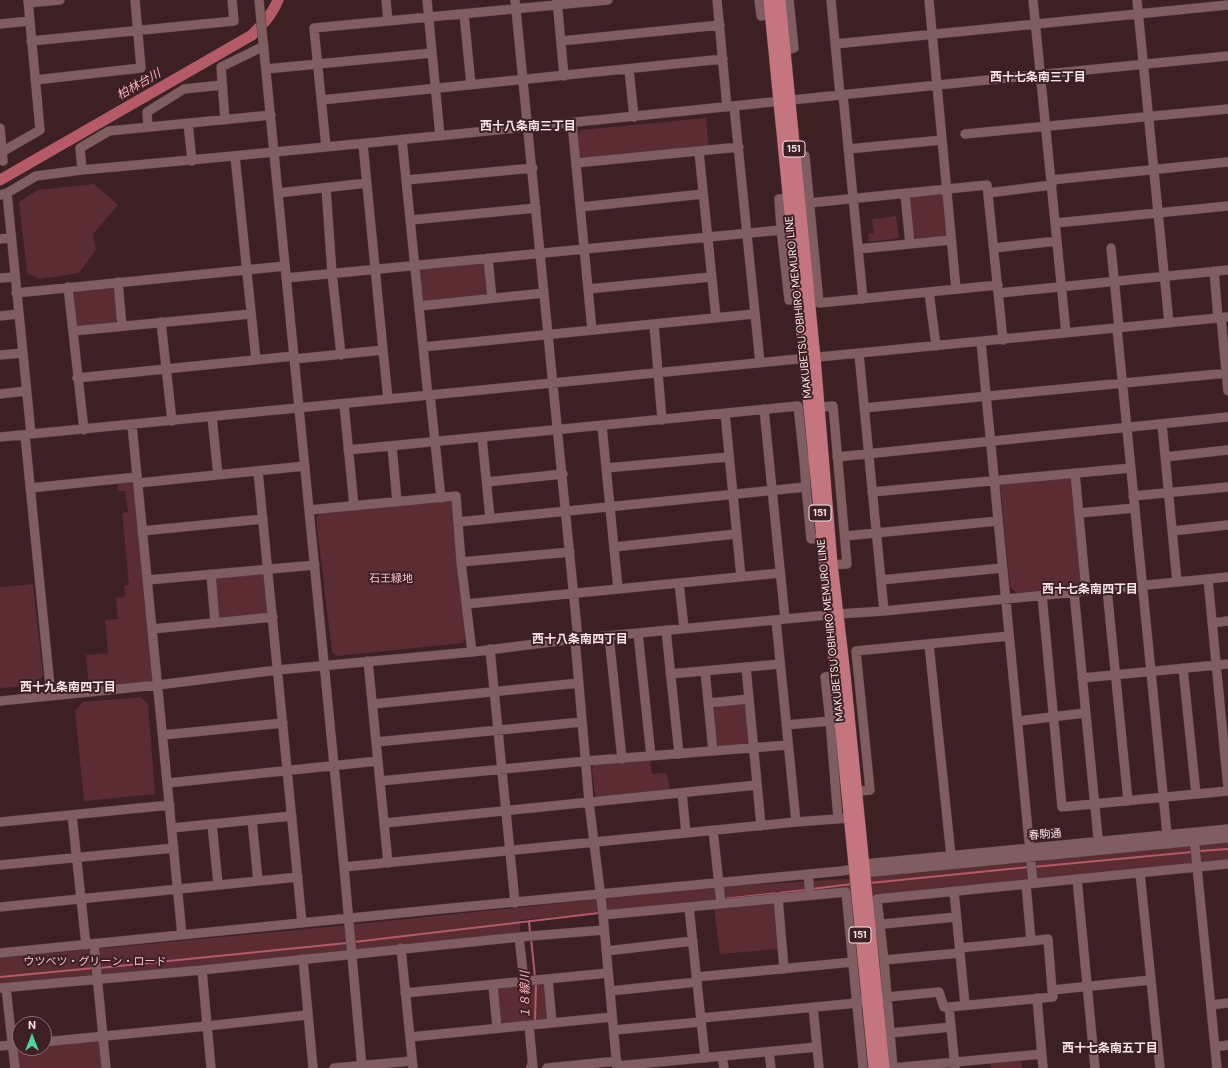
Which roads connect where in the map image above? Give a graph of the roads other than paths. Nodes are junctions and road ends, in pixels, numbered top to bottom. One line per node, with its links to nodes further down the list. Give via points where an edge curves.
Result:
1 (60, 0): 17 (street)
2 (135, 0): 30 (street)
3 (232, 0): 30 (street, via 234,21)
4 (386, 0): 26 (street)
5 (427, 0): 24 (street)
6 (608, 0): 18 (street)
7 (717, 0): 29 (street)
8 (759, 0): 23 (street, via 761,16)
9 (769, 0): 23 (main road, MAKUBETSU OBIHIRO MEMURO LINE / 151)
10 (780, 0): 23 (main road, MAKUBETSU OBIHIRO MEMURO LINE / 151)
11 (789, 0): 36 (street, via 794,48)
12 (831, 0): 35 (street)
13 (929, 0): 31 (street)
14 (1033, 0): 28 (street)
15 (1137, 0): 22 (street)
16 (259, 1): 34 (street)
17 (28, 2): 25 (street)
18 (557, 3): 19 (street); 33 (street)
19 (516, 4): 21 (street); 47 (street)
20 (1228, 6): 22 (street)
21 (464, 14): 24 (street); 49 (street)
22 (1138, 14): 28 (street); 41 (street)
23 (776, 15): 36 (main road, MAKUBETSU OBIHIRO MEMURO LINE / 151); 54 (main road, MAKUBETSU OBIHIRO MEMURO LINE / 151)
24 (428, 17): 26 (street); 37 (street)
25 (30, 21): 27 (street); 32 (street)
26 (388, 21): 40 (street, via 314,28)
27 (0, 24)
28 (1036, 24): 31 (street); 44 (street)
29 (720, 25): 33 (street); 39 (street)
30 (138, 30): 32 (street); 46 (street, via 141,68)
31 (932, 34): 35 (street); 50 (street)
32 (32, 41): 46 (street)
33 (561, 41): 45 (street)
34 (263, 42): 42 (street); 48 (street, via 221,67)
35 (835, 44): 52 (street)
36 (785, 50): 54 (main road, MAKUBETSU OBIHIRO MEMURO LINE / 151)
37 (432, 53): 40 (street); 51 (street)
38 (1228, 56): 41 (street)
39 (723, 59): 43 (street); 55 (street)
40 (317, 64): 42 (street); 53 (street)
41 (1143, 65): 44 (street); 59 (street)
42 (266, 69): 57 (street)
43 (629, 70): 45 (street); 58 (street)
44 (1041, 74): 50 (street); 65 (street)
45 (564, 76): 47 (street)
46 (35, 80): 77 (street, via 40,130)
47 (523, 80): 49 (street); 64 (street)
48 (222, 85): 60 (street); 63 (street, via 184,89 147,112)
49 (471, 85): 51 (street)
50 (937, 85): 52 (street); 70 (street)
51 (434, 89): 53 (street); 68 (street)
52 (841, 95): 54 (street); 74 (street)
53 (321, 100): 72 (street)
54 (785, 102): 55 (street); 79 (main road, MAKUBETSU OBIHIRO MEMURO LINE / 151); 96 (main road, MAKUBETSU OBIHIRO MEMURO LINE / 151)
55 (731, 107): 58 (street); 73 (street)
56 (1228, 109): 59 (street)
57 (271, 114): 60 (street); 75 (street)
58 (634, 117): 62 (street)
59 (1148, 117): 65 (street); 85 (street)
60 (226, 120): 61 (street)
61 (188, 123): 63 (street); 80 (street)
62 (572, 123): 64 (street); 82 (street)
63 (148, 127): 84 (street, via 109,131 80,148)
64 (528, 127): 68 (street); 83 (street)
65 (1046, 127): 67 (street); 87 (street)
66 (0, 128): 77 (street)
67 (965, 134)
68 (440, 136): 69 (street)
69 (402, 140): 71 (street); 86 (street)
70 (942, 140): 74 (street); 90 (street)
71 (363, 144): 72 (street); 88 (street)
72 (326, 147): 75 (street)
73 (739, 147): 76 (street); 106 (street)
74 (848, 149): 97 (street)
75 (275, 152): 78 (street); 91 (street)
76 (699, 152): 82 (street); 94 (street)
77 (2, 156)
78 (235, 156): 80 (street); 122 (street)
79 (795, 156): 96 (main road, MAKUBETSU OBIHIRO MEMURO LINE / 151); 98 (street, via 804,156)
80 (192, 161): 84 (street)
81 (1228, 162): 85 (street)
82 (576, 163): 100 (street)
83 (533, 168): 86 (street); 101 (street)
84 (82, 170): 93 (street, via 36,176)
85 (1154, 170): 87 (street); 102 (street)
86 (407, 180): 103 (street)
87 (1052, 182): 92 (street); 104 (street)
88 (367, 183): 89 (street); 121 (street)
89 (326, 188): 91 (street); 125 (street)
90 (947, 189): 92 (street, via 987,185); 95 (street); 110 (street)
91 (278, 193): 120 (street)
92 (988, 193): 113 (street)
93 (3, 194): 109 (street)
94 (703, 194): 100 (street); 107 (street)
95 (905, 194): 97 (street); 112 (street)
96 (793, 198): 105 (street, via 779,199); 126 (main road, MAKUBETSU OBIHIRO MEMURO LINE / 151)
97 (853, 199): 98 (street); 116 (street)
98 (809, 203): 126 (street)
99 (1228, 206): 102 (street)
100 (581, 207): 115 (street)
101 (536, 208): 103 (street); 117 (street)
102 (1158, 213): 104 (street); 128 (street)
103 (411, 220): 119 (street)
104 (1056, 223): 111 (street)
105 (781, 230): 106 (street); 144 (street, via 789,300)
106 (747, 234): 107 (street); 148 (street)
107 (707, 237): 115 (street); 129 (street)
108 (0, 238): 109 (street)
109 (10, 238): 127 (street)
110 (951, 240): 112 (street); 137 (street)
111 (1057, 241): 113 (street); 135 (street)
112 (910, 244): 116 (street)
113 (994, 248): 138 (street)
114 (1111, 248): 132 (street)
115 (584, 249): 117 (street); 136 (street)
116 (858, 249): 143 (street)
117 (541, 254): 118 (street); 141 (street)
118 (488, 258): 119 (street); 142 (street)
119 (415, 265): 121 (street); 145 (street)
120 (285, 266): 122 (street); 131 (street)
121 (375, 269): 125 (street); 165 (street)
122 (246, 270): 133 (street); 147 (street)
123 (1228, 270): 124 (street)
124 (1214, 271): 128 (street); 151 (street)
125 (332, 273): 131 (street); 169 (street)
126 (806, 273): 143 (street, via 819,303); 144 (main road, MAKUBETSU OBIHIRO MEMURO LINE / 151); 171 (main road, MAKUBETSU OBIHIRO MEMURO LINE / 151)
127 (14, 276): 130 (street); 140 (street)
128 (1164, 276): 132 (street); 153 (street)
129 (711, 277): 136 (street); 150 (street)
130 (0, 278)
131 (286, 278): 170 (street)
132 (1115, 281): 135 (street); 156 (street)
133 (118, 282): 134 (street); 155 (street)
134 (68, 287): 140 (street); 158 (street)
135 (1062, 287): 138 (street); 159 (street)
136 (588, 289): 157 (street)
137 (956, 289): 138 (street); 139 (street)
138 (998, 289): 161 (street)
139 (930, 292): 143 (street); 163 (street)
140 (16, 293): 146 (street)
141 (544, 293): 142 (street); 160 (street)
142 (492, 298): 145 (street)
143 (863, 299)
144 (798, 300): 172 (main road, MAKUBETSU OBIHIRO MEMURO LINE / 151)
145 (419, 306): 164 (street)
146 (18, 314): 149 (street); 166 (street)
147 (251, 314): 152 (street); 173 (street)
148 (754, 314): 150 (street); 174 (street)
149 (0, 316)
150 (716, 318): 154 (street)
151 (1223, 318): 153 (street); 177 (street)
152 (161, 322): 155 (street); 175 (street)
153 (1169, 323): 156 (street)
154 (654, 324): 157 (street); 176 (street)
155 (122, 326): 158 (street)
156 (1118, 328): 159 (street); 180 (street)
157 (592, 330): 160 (street)
158 (73, 331): 178 (street)
159 (1066, 333): 161 (street)
160 (548, 335): 164 (street); 179 (street)
161 (1003, 340): 162 (street)
162 (981, 342): 163 (street); 185 (street)
163 (936, 346): 167 (street)
164 (423, 347): 184 (street)
165 (382, 350): 169 (street); 186 (street)
166 (22, 353): 168 (street); 181 (street)
167 (859, 354): 171 (street); 190 (street)
168 (0, 355)
169 (341, 355): 170 (street)
170 (294, 358): 173 (street); 189 (street)
171 (815, 358): 172 (street); 188 (main road, MAKUBETSU OBIHIRO MEMURO LINE / 151)
172 (803, 359): 174 (street); 215 (main road, MAKUBETSU OBIHIRO MEMURO LINE / 151)
173 (256, 360): 175 (street)
174 (760, 363): 176 (street)
175 (166, 369): 178 (street); 196 (street)
176 (658, 373): 179 (street); 195 (street)
177 (1227, 373): 180 (street); 182 (street)
178 (77, 378): 201 (street)
179 (553, 384): 184 (street); 202 (street)
180 (1123, 384): 185 (street); 200 (street)
181 (26, 391): 183 (street); 203 (street)
182 (1228, 391)
183 (0, 394)
184 (429, 395): 186 (street); 206 (street)
185 (986, 396): 190 (street); 207 (street)
186 (388, 399): 187 (street)
187 (344, 404): 189 (street); 209 (street)
188 (819, 407): 212 (street, via 832,406); 215 (main road, MAKUBETSU OBIHIRO MEMURO LINE / 151)
189 (299, 408): 193 (street); 216 (street)
190 (864, 408): 211 (street)
191 (764, 409): 192 (street); 215 (street, via 798,406); 229 (street)
192 (725, 413): 195 (street); 214 (street)
193 (212, 417): 196 (street); 222 (street)
194 (1228, 417): 197 (street)
195 (662, 420): 199 (street)
196 (172, 421): 198 (street)
197 (1162, 424): 200 (street); 213 (street)
198 (132, 425): 201 (street); 223 (street)
199 (602, 426): 202 (street); 217 (street)
200 (1127, 427): 207 (street); 218 (street)
201 (84, 430): 203 (street)
202 (558, 430): 205 (street); 221 (street)
203 (28, 435): 204 (street); 228 (street)
204 (0, 437)
205 (482, 437): 206 (street); 225 (street)
206 (435, 442): 208 (street); 234 (street)
207 (990, 442): 211 (street); 224 (street)
208 (392, 446): 209 (street); 235 (street)
209 (348, 450): 236 (street)
210 (1228, 450): 213 (street)
211 (868, 454): 212 (street); 230 (street)
212 (837, 457): 251 (street)
213 (1165, 457): 231 (street)
214 (728, 458): 217 (street); 232 (street)
215 (814, 460): 226 (street); 252 (main road, MAKUBETSU OBIHIRO MEMURO LINE / 151); 257 (main road, MAKUBETSU OBIHIRO MEMURO LINE / 151)
216 (305, 466): 219 (street); 239 (street)
217 (606, 468): 237 (street)
218 (1131, 468): 220 (street); 233 (street)
219 (258, 471): 222 (street); 243 (street)
220 (1075, 473): 224 (street); 241 (street)
221 (563, 474): 225 (street); 240 (street)
222 (218, 475): 223 (street)
223 (138, 480): 228 (street); 247 (street)
224 (994, 481): 230 (street); 244 (street)
225 (487, 482): 242 (street)
226 (806, 487): 229 (street); 252 (street, via 811,539)
227 (1228, 487): 231 (street)
228 (30, 488): 312 (street)
229 (772, 490): 232 (street); 260 (street)
230 (872, 492): 249 (street)
231 (1168, 493): 233 (street); 248 (street)
232 (732, 495): 237 (street); 250 (street)
233 (1134, 496): 238 (street)
234 (441, 498): 235 (street); 245 (street, via 456,496)
235 (397, 502): 236 (street)
236 (354, 506): 239 (street)
237 (609, 507): 240 (street); 253 (street)
238 (1135, 508): 241 (street); 269 (street)
239 (309, 510): 256 (street)
240 (566, 512): 242 (street); 254 (street)
241 (1079, 513): 272 (street)
242 (490, 518): 245 (street)
243 (263, 519): 247 (street); 258 (street)
244 (998, 521): 249 (street); 259 (street)
245 (458, 522): 255 (street)
246 (1228, 525): 248 (street)
247 (142, 531): 265 (street)
248 (1172, 531): 267 (street)
249 (876, 533): 251 (street); 266 (street)
250 (736, 534): 253 (street); 262 (street)
251 (845, 536): 257 (street, via 847,564)
252 (822, 537): 257 (main road, MAKUBETSU OBIHIRO MEMURO LINE / 151)
253 (614, 547): 270 (street)
254 (570, 552): 255 (street); 274 (street)
255 (461, 562): 277 (street)
256 (315, 565): 258 (street); 298 (street)
257 (828, 565): 279 (main road, MAKUBETSU OBIHIRO MEMURO LINE / 151)
258 (268, 568): 261 (street); 280 (street)
259 (1002, 568): 266 (street); 276 (street)
260 (780, 573): 262 (street); 281 (street)
261 (211, 574): 265 (street); 283 (street)
262 (741, 577): 268 (street)
263 (1228, 577): 264 (street)
264 (1208, 579): 267 (street); 284 (street)
265 (148, 580): 286 (street)
266 (881, 580): 278 (street)
267 (1177, 582): 269 (street)
268 (679, 583): 270 (street); 285 (street)
269 (1142, 586): 271 (street); 304 (street)
270 (618, 589): 274 (street)
271 (1107, 589): 272 (street); 307 (street)
272 (1086, 591): 273 (street)
273 (1074, 592): 275 (street); 308 (street)
274 (574, 594): 277 (street); 291 (street)
275 (1042, 595): 276 (street); 320 (street)
276 (1006, 599): 278 (street); 290 (street)
277 (466, 604): 294 (street)
278 (884, 611): 279 (street)
279 (834, 614): 281 (street); 306 (main road, MAKUBETSU OBIHIRO MEMURO LINE / 151)
280 (272, 617): 283 (street); 302 (street)
281 (780, 619): 285 (street); 296 (street)
282 (1228, 621): 284 (street)
283 (215, 623): 286 (street)
284 (1212, 623): 299 (street)
285 (684, 628): 287 (street)
286 (152, 629): 310 (street)
287 (666, 630): 288 (street); 305 (street)
288 (638, 633): 289 (street); 333 (street)
289 (609, 636): 291 (street); 334 (street)
290 (1009, 636): 292 (street); 322 (street)
291 (577, 639): 293 (street); 309 (street)
292 (929, 644): 315 (street, via 856,651); 374 (street)
293 (490, 649): 294 (street); 311 (street)
294 (472, 652): 295 (street)
295 (368, 662): 298 (street); 318 (street)
296 (780, 664): 300 (street); 325 (street)
297 (1228, 664): 299 (street)
298 (324, 666): 302 (street); 337 (street)
299 (1216, 666): 301 (street); 343 (street)
300 (746, 667): 303 (street); 313 (street)
301 (1183, 668): 304 (street); 346 (street)
302 (277, 670): 310 (street); 324 (street)
303 (705, 671): 305 (street); 317 (street)
304 (1151, 671): 307 (street); 347 (street)
305 (670, 674): 332 (street)
306 (840, 675): 316 (main road, MAKUBETSU OBIHIRO MEMURO LINE / 151); 321 (street, via 825,677); 344 (main road, MAKUBETSU OBIHIRO MEMURO LINE / 151)
307 (1115, 675): 308 (street); 348 (street)
308 (1082, 678): 319 (street)
309 (579, 683): 311 (street); 323 (street)
310 (158, 685): 312 (street); 327 (street)
311 (494, 692): 318 (street); 326 (street)
312 (51, 696): 314 (street)
313 (749, 699): 317 (street); 330 (street)
314 (0, 701)
315 (861, 701): 316 (street); 344 (street, via 870,790)
316 (848, 702): 344 (main road, MAKUBETSU OBIHIRO MEMURO LINE / 151)
317 (709, 703): 331 (street)
318 (373, 704): 328 (street)
319 (1085, 713): 320 (street); 350 (street)
320 (1054, 717): 322 (street); 350 (street, via 1062,808)
321 (830, 721): 325 (street); 355 (street)
322 (1018, 721): 373 (street)
323 (582, 722): 326 (street); 336 (street)
324 (283, 723): 327 (street); 339 (street)
325 (786, 725): 329 (street)
326 (498, 730): 328 (street); 338 (street)
327 (163, 735): 341 (street)
328 (376, 742): 335 (street)
329 (788, 745): 330 (street); 358 (street)
330 (754, 748): 331 (street); 342 (street)
331 (713, 751): 332 (street)
332 (679, 754): 333 (street)
333 (651, 756): 334 (street)
334 (622, 759): 336 (street)
335 (378, 761): 337 (street); 340 (street)
336 (586, 761): 338 (street); 349 (street)
337 (334, 766): 339 (street); 379 (street)
338 (502, 769): 340 (street); 352 (street)
339 (287, 771): 341 (street); 354 (street)
340 (380, 781): 359 (street)
341 (168, 783): 351 (street)
342 (757, 785): 345 (street); 361 (street)
343 (1228, 790): 346 (street)
344 (852, 792): 355 (main road, MAKUBETSU OBIHIRO MEMURO LINE / 151); 381 (main road, MAKUBETSU OBIHIRO MEMURO LINE / 151)
345 (682, 793): 349 (street); 365 (street)
346 (1196, 794): 347 (street)
347 (1164, 798): 348 (street); 368 (street)
348 (1128, 801): 350 (street)
349 (590, 802): 352 (street); 369 (street)
350 (1095, 804): 370 (street)
351 (170, 805): 353 (street); 362 (street)
352 (506, 811): 359 (street); 372 (street)
353 (72, 815): 357 (street); 375 (street)
354 (292, 816): 356 (street); 384 (street)
355 (844, 818): 358 (street); 381 (main road, MAKUBETSU OBIHIRO MEMURO LINE / 151)
356 (252, 820): 360 (street); 386 (street)
357 (0, 822)
358 (796, 822): 361 (street)
359 (384, 823): 376 (street)
360 (212, 824): 362 (street); 388 (street)
361 (761, 826): 364 (street)
362 (172, 828): 371 (street)
363 (1228, 829): 366 (street, 春駒通)
364 (712, 830): 365 (street); 387 (street)
365 (686, 833): 369 (street)
366 (1194, 837): 367 (street, 春駒通); 368 (street, 春駒通); 380 (street)
367 (1228, 838)
368 (1167, 839): 370 (street, 春駒通)
369 (594, 842): 372 (street); 392 (street)
370 (1099, 846): 373 (street, 春駒通)
371 (174, 848): 375 (street); 390 (street)
372 (510, 850): 376 (street); 396 (street)
373 (1031, 852): 374 (street, 春駒通); 381 (street, 春駒通); 389 (street)
374 (951, 856): 381 (street, 春駒通)
375 (77, 858): 378 (street); 395 (street)
376 (388, 862): 379 (street)
377 (1228, 864): 380 (street)
378 (0, 865)
379 (344, 867): 402 (street)
380 (1197, 867): 382 (street); 437 (street)
381 (861, 869): 383 (street); 404 (main road, MAKUBETSU OBIHIRO MEMURO LINE / 151)
382 (1140, 873): 385 (street); 425 (street)
383 (808, 874): 387 (street); 393 (street)
384 (298, 877): 386 (street); 403 (street)
385 (1077, 879): 389 (street); 428 (street)
386 (258, 881): 388 (street)
387 (719, 882): 392 (street); 397 (street)
388 (218, 884): 390 (street)
389 (1030, 884): 391 (street); 409 (street)
390 (178, 888): 395 (street); 406 (street)
391 (954, 892): 401 (street); 404 (street, via 877,899)
392 (600, 894): 396 (street); 400 (street)
393 (810, 895): 394 (street); 404 (street, via 846,892)
394 (778, 897): 397 (street); 419 (street)
395 (81, 899): 399 (street); 410 (street)
396 (516, 902): 402 (street)
397 (721, 903): 398 (street)
398 (689, 906): 400 (street); 408 (street)
399 (0, 907)
400 (603, 915): 405 (street)
401 (956, 917): 404 (street); 412 (street)
402 (349, 918): 403 (street); 415 (street)
403 (302, 923): 406 (street)
404 (865, 926): 417 (street); 418 (street); 434 (main road, MAKUBETSU OBIHIRO MEMURO LINE / 151)
405 (604, 930): 407 (street); 413 (street)
406 (182, 935): 410 (street)
407 (519, 937): 411 (street); 426 (street)
408 (693, 941): 413 (street); 424 (street)
409 (1031, 941): 412 (street); 430 (street, via 1048,939)
410 (90, 944): 414 (street); 422 (street)
411 (401, 948): 415 (street); 432 (street)
412 (960, 950): 417 (street); 436 (street)
413 (606, 951): 421 (street)
414 (0, 953)
415 (351, 953): 416 (street); 468 (street)
416 (303, 959): 420 (street); 440 (street)
417 (884, 960): 434 (street)
418 (853, 962): 419 (street); 434 (street)
419 (784, 969): 424 (street)
420 (202, 970): 422 (street); 445 (street)
421 (608, 974): 423 (street); 431 (street)
422 (98, 979): 429 (street); 451 (street)
423 (548, 979): 426 (street); 443 (street)
424 (697, 979): 431 (street); 442 (street)
425 (1152, 980): 428 (street); 486 (street)
426 (524, 981): 427 (street)
427 (493, 984): 432 (street); 448 (street)
428 (1088, 987): 430 (street); 485 (street)
429 (3, 988): 446 (street)
430 (1052, 990): 433 (street, via 1053,997)
431 (610, 991): 441 (street)
432 (405, 993): 452 (street)
433 (1037, 998): 436 (street); 460 (street)
434 (872, 1000): 438 (street); 439 (street, via 939,992 944,1007); 450 (street); 480 (street); 481 (main road, MAKUBETSU OBIHIRO MEMURO LINE / 151); 482 (main road, MAKUBETSU OBIHIRO MEMURO LINE / 151)
435 (1228, 1003): 437 (street)
436 (965, 1005): 439 (street)
437 (1211, 1005): 458 (street)
438 (813, 1007): 442 (street); 457 (street)
439 (949, 1007): 447 (street)
440 (307, 1015): 445 (street); 473 (street)
441 (612, 1017): 443 (street); 449 (street)
442 (701, 1020): 449 (street); 463 (street)
443 (552, 1023): 444 (street)
444 (529, 1025): 448 (street); 475 (street)
445 (207, 1026): 451 (street); 472 (street)
446 (12, 1027)
447 (951, 1027): 450 (street); 467 (street)
448 (497, 1028): 452 (street)
449 (614, 1030): 466 (street)
450 (890, 1033): 483 (street)
451 (103, 1036): 453 (street); 471 (street)
452 (410, 1037): 464 (street)
453 (52, 1041)
454 (12, 1044): 455 (street)
455 (0, 1046)
456 (1228, 1046): 458 (street)
457 (817, 1047): 459 (street); 479 (street)
458 (1216, 1047): 487 (street)
459 (769, 1052): 462 (street); 478 (street)
460 (1042, 1054): 467 (street); 484 (street)
461 (16, 1056): 470 (street)
462 (722, 1056): 463 (street); 477 (street)
463 (704, 1058): 465 (street)
464 (413, 1064): 468 (street)
465 (675, 1064): 466 (street)
466 (617, 1065): 469 (street)
467 (955, 1065): 483 (street)
468 (361, 1066): 474 (street)
469 (564, 1067): 476 (street)
470 (15, 1068)
471 (106, 1068)
472 (211, 1068)
473 (313, 1068)
474 (334, 1068)
475 (533, 1068)
476 (547, 1068)
477 (724, 1068)
478 (771, 1068)
479 (819, 1068)
480 (863, 1068)
481 (874, 1068)
482 (884, 1068)
483 (892, 1068)
484 (1043, 1068)
485 (1095, 1068)
486 (1160, 1068)
487 (1217, 1068)

